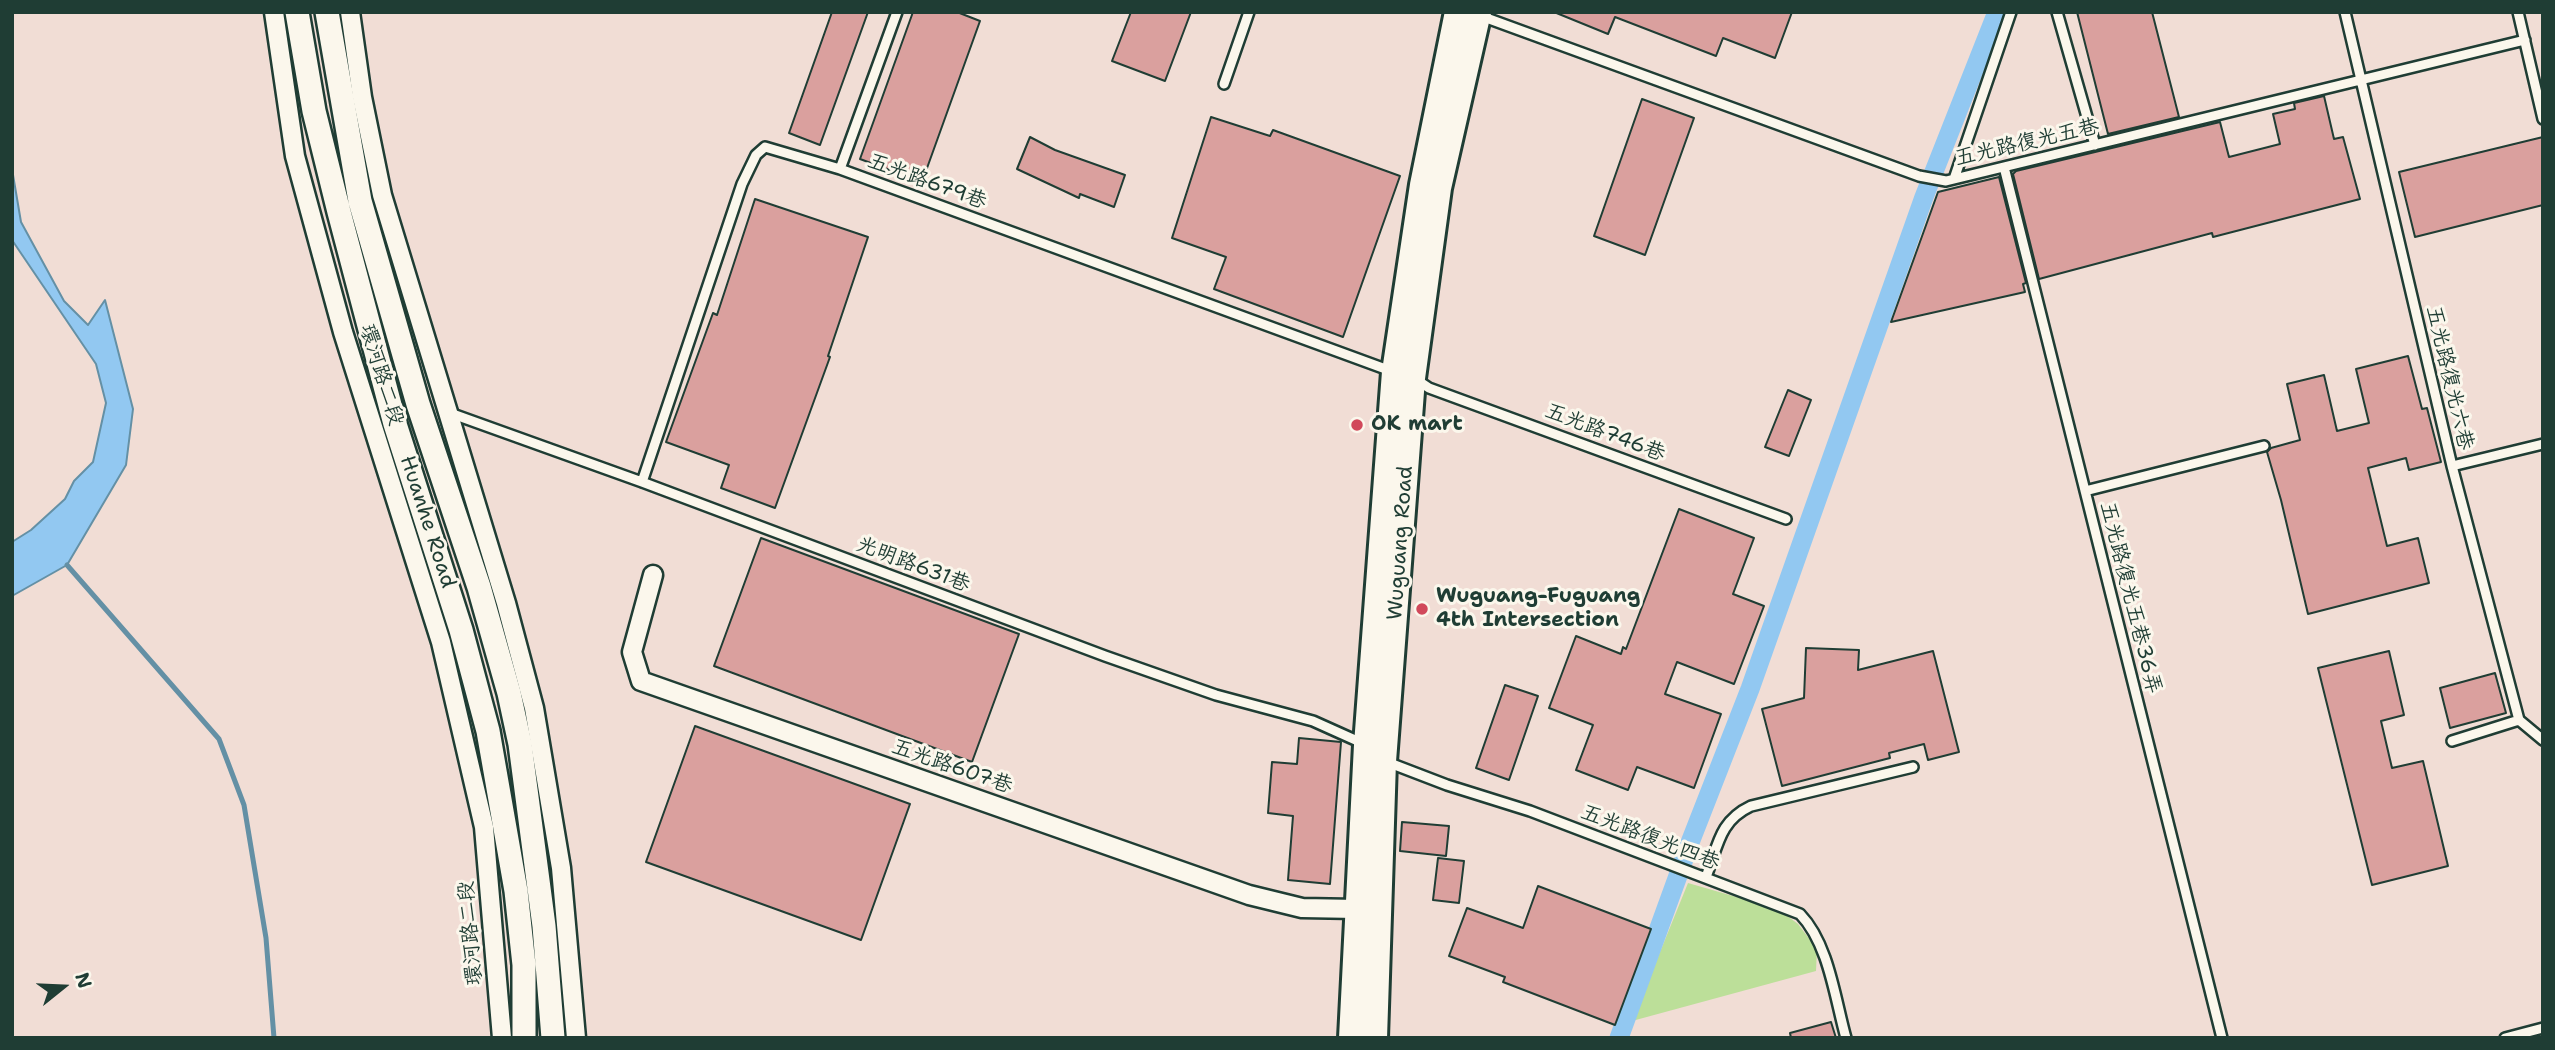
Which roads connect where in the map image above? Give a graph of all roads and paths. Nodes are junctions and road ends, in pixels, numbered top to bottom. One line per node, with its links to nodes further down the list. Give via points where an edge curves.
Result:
1 (274, 12): 37 (street, 環河路二段, via 295,156 343,332 442,642 484,827)
2 (297, 12): 38 (street, Huanhe Road, via 314,111 395,424 488,731 516,891 524,965)
3 (327, 12): 39 (street, Huanhe Road, via 360,201 418,404 479,587 520,744 544,926)
4 (350, 12): 21 (street, via 382,195)
5 (897, 12): 18 (lane)
6 (1249, 12): 14 (lane)
7 (2011, 12): 19 (lane)
8 (2057, 12): 16 (lane)
9 (2345, 12): 13 (lane, 五光路復光六巷)
10 (2518, 12): 12 (lane)
11 (1471, 13): 19 (lane, 五光路復光五巷, via 1919,176); 20 (main road, Wuguang Road, via 1422,185)
12 (2525, 40): 13 (lane, 五光路復光五巷); 15 (lane)
13 (2361, 82): 16 (lane, 五光路復光五巷); 24 (lane, 五光路復光六巷)
14 (1224, 84)
15 (2543, 118)
16 (2095, 145): 17 (lane, 五光路復光五巷)
17 (2004, 167): 19 (lane, 五光路復光五巷); 26 (lane, 五光路復光五巷36弄)
18 (840, 169): 20 (lane, 五光路679巷); 25 (lane, 五光路679巷, via 765,146 756,155 741,184)
19 (1950, 180)
20 (1404, 375): 27 (lane, 五光路746巷); 32 (main road, Wuguang Road)
21 (450, 413): 25 (lane, 光明路631巷); 40 (street, via 534,708 561,867)
22 (2543, 444): 24 (lane)
23 (2264, 446): 26 (lane)
24 (2452, 466): 29 (lane, 五光路復光六巷)
25 (642, 482): 32 (lane, 光明路631巷, via 1105,656 1216,695 1314,721)
26 (2085, 491): 44 (lane, 五光路復光五巷36弄)
27 (1786, 519)
28 (653, 575): 35 (street, 五光路607巷, via 632,652 641,681 1249,895 1302,908)
29 (2519, 720): 30 (lane); 31 (lane)
30 (2543, 740)
31 (2452, 741)
32 (1375, 753): 34 (lane, 五光路復光四巷, via 1447,785); 35 (main road, Wuguang Road); 42 (main road, Wuguang Road)
33 (1913, 767): 34 (lane, via 1741,810 1726,823)
34 (1706, 877): 43 (lane, 五光路復光四巷, via 1800,914 1810,924 1821,944)
35 (1357, 909): 41 (main road, Wuguang Road)
36 (2543, 1028): 45 (lane)
37 (502, 1038)
38 (524, 1038)
39 (553, 1038)
40 (576, 1038)
41 (1351, 1038)
42 (1375, 1038)
43 (1846, 1038)
44 (2222, 1038)
45 (2505, 1038)

